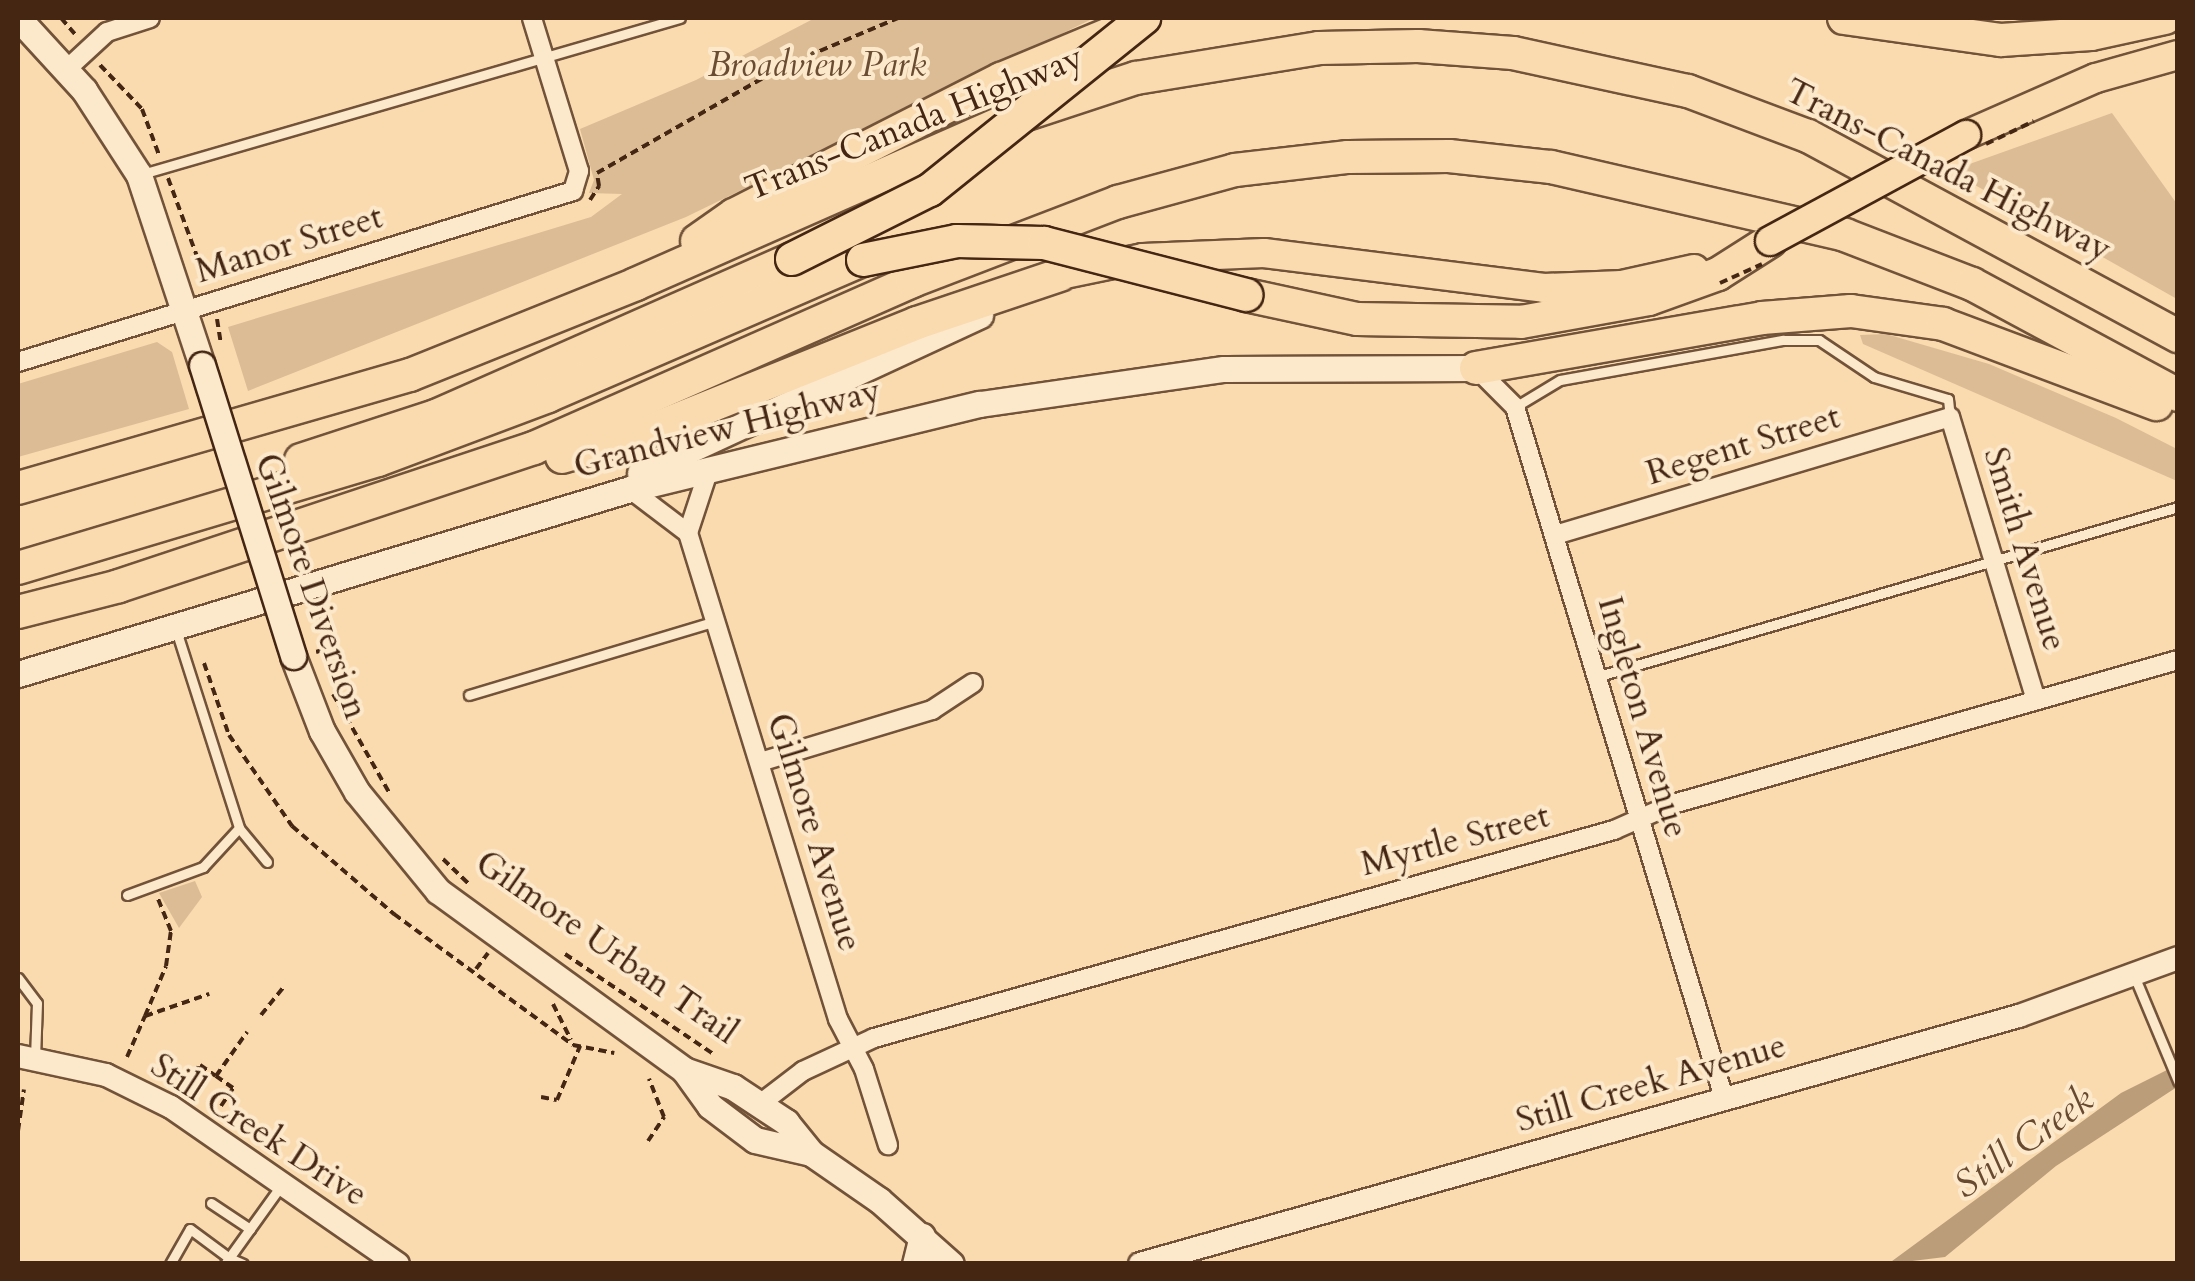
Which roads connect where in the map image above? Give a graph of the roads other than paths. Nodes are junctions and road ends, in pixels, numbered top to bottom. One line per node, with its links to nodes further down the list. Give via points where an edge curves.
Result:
1 (18, 18): 12 (main road, Gilmore Diversion)
2 (150, 18): 9 (street)
3 (532, 18): 11 (street)
4 (680, 18): 11 (lane)
5 (1144, 18): 34 (highway, bridge, via 930,190 792,260 436,416)
6 (1158, 18): 17 (highway, via 1001,79 734,215)
7 (1844, 18): 8 (highway, via 2036,40)
8 (2165, 18)
9 (113, 23): 12 (street)
10 (2178, 55): 14 (main road, bridge, via 2096,78 1966,135)
11 (544, 56): 13 (lane); 18 (street, Manor Street, via 578,186 563,196)
12 (67, 68): 13 (main road, Gilmore Diversion)
13 (140, 175): 18 (main road, Gilmore Diversion)
14 (1770, 241): 15 (highway)
15 (1710, 270): 16 (main road, via 1593,288 1544,288 1264,254 1143,258); 36 (highway, bridge, via 1621,306 1466,325 1357,318 1044,243 957,241 864,260 548,396 378,460)
16 (1060, 275): 30 (highway, via 917,323 646,432); 31 (main road, via 796,406)
17 (636, 284): 19 (highway, Trans-Canada Highway, via 918,157 1136,78 1224,59 1418,46 1595,66 1791,129 1914,189); 27 (highway, Trans-Canada Highway, via 410,375)
18 (183, 311): 20 (street, Manor Street); 56 (main road, Gilmore Diversion, bridge, via 214,362 337,760 416,870 469,918)
19 (2178, 336)
20 (18, 362)
21 (1476, 368): 23 (street, Ingleton Avenue); 24 (highway, via 1762,318 1868,312 1943,324); 26 (main road, Grandview Highway, via 1152,375 980,404)
22 (2178, 395): 30 (highway, via 1972,284 1844,234 1551,166 1449,156 1348,157 1236,170 1118,202 912,281 637,407)
23 (1516, 407): 25 (lane, via 1560,380 1782,340 1819,340 1874,377 1948,399); 33 (street, Ingleton Avenue)
24 (2178, 411)
25 (1950, 417): 33 (street, Regent Street); 35 (street, Smith Avenue)
26 (710, 468): 28 (main road, Grandview Highway); 32 (street)
27 (18, 488)
28 (630, 489): 31 (main road, Grandview Highway); 32 (street)
29 (2178, 508): 35 (lane)
30 (330, 517): 37 (highway)
31 (510, 524): 39 (main road, Grandview Highway)
32 (688, 533): 38 (street, Gilmore Avenue)
33 (1555, 535): 42 (street, Ingleton Avenue)
34 (18, 545)
35 (1994, 561): 42 (lane); 45 (street, Smith Avenue)
36 (18, 568)
37 (18, 612)
38 (716, 621): 44 (lane); 46 (street, Gilmore Avenue)
39 (175, 628): 41 (main road, Grandview Highway); 48 (lane)
40 (2178, 660): 45 (street, Myrtle Street)
41 (18, 674)
42 (1599, 676): 47 (street, Ingleton Avenue)
43 (973, 683): 46 (street, via 932,710)
44 (469, 695)
45 (2036, 700): 47 (street, Myrtle Street)
46 (760, 762): 54 (street, Gilmore Avenue)
47 (1640, 818): 54 (street, Myrtle Street); 58 (street, Ingleton Avenue)
48 (238, 828): 49 (lane); 50 (lane, via 203,867)
49 (267, 862)
50 (127, 895)
51 (2178, 958): 52 (street, Still Creek Avenue)
52 (2134, 976): 57 (lane); 58 (street, Still Creek Avenue, via 2018,1016)
53 (18, 978): 55 (lane, via 37,1003)
54 (849, 1046): 59 (street, Myrtle Street); 60 (street, Gilmore Avenue, via 864,1069)
55 (26, 1057): 62 (street, Still Creek Drive, via 106,1075 170,1107)
56 (684, 1070): 59 (main road, Gilmore Diversion); 61 (main road, Gilmore Diversion, via 710,1106 755,1140)
57 (2178, 1081)
58 (1724, 1098): 72 (street, Still Creek Avenue)
59 (760, 1104): 61 (main road, Gilmore Diversion)
60 (888, 1146)
61 (811, 1154): 65 (main road, Gilmore Diversion)
62 (282, 1183): 64 (lane); 69 (street, Still Creek Drive)
63 (212, 1202): 64 (lane)
64 (250, 1228): 66 (lane)
65 (922, 1236): 70 (main road); 71 (main road, Gilmore Diversion)
66 (227, 1260): 67 (lane, via 190,1229); 68 (lane)
67 (170, 1264)
68 (243, 1264)
69 (398, 1264)
70 (914, 1264)
71 (951, 1264)
72 (1140, 1264)

